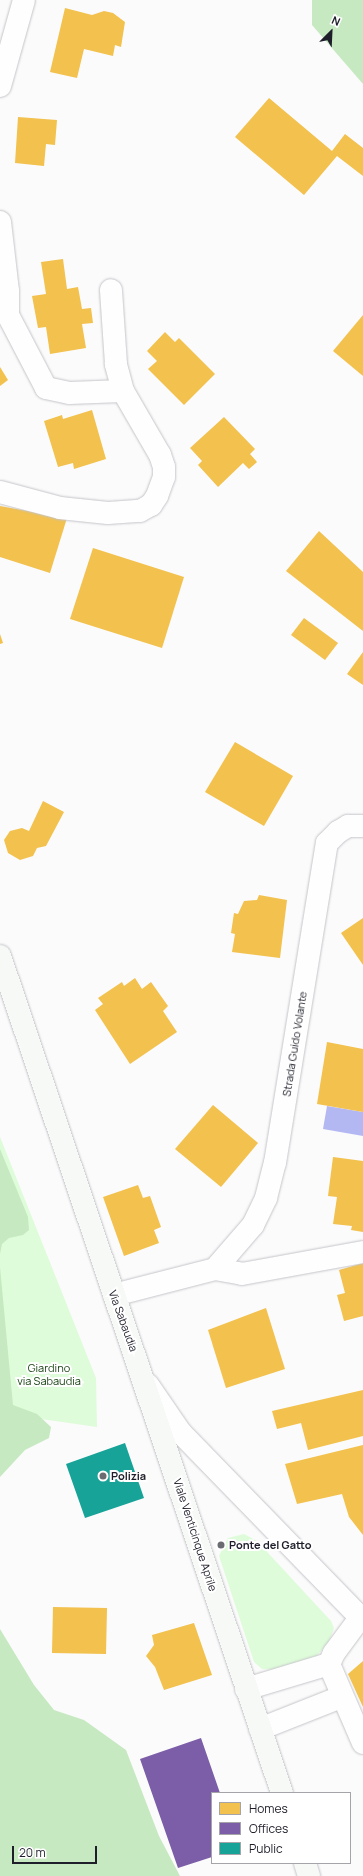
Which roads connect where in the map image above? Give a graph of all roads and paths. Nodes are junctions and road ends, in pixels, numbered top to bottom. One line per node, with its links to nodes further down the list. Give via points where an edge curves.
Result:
1 (24, 0): 2 (street)
2 (0, 86)
3 (0, 222): 5 (street, via 8,291)
4 (111, 290): 6 (street, via 116,364)
5 (4, 311): 6 (street, via 46,388 69,393)
6 (124, 391): 7 (street, via 160,455 164,467 164,477 151,505 140,511 87,511 40,504)
7 (0, 492)
8 (363, 826): 11 (street, Strada Guido Volante, via 348,826 327,843 270,1184 253,1225)
9 (0, 956): 12 (street, Via Sabaudia)
10 (363, 1252): 11 (street, via 242,1274)
11 (215, 1269): 12 (street)
12 (114, 1295): 13 (street, Via Sabaudia)
13 (145, 1381): 14 (street, Via Sabaudia, via 181,1433); 16 (street, Viale Venticinque Aprile)
14 (362, 1618): 15 (street)
15 (329, 1664): 16 (street); 17 (street)
16 (246, 1689): 18 (street, Viale Venticinque Aprile)
17 (341, 1697): 18 (street); 19 (street)
18 (260, 1729): 20 (street, Viale Venticinque Aprile)
19 (363, 1743)
20 (282, 1792)
21 (305, 1864): 22 (street)
22 (309, 1876)

